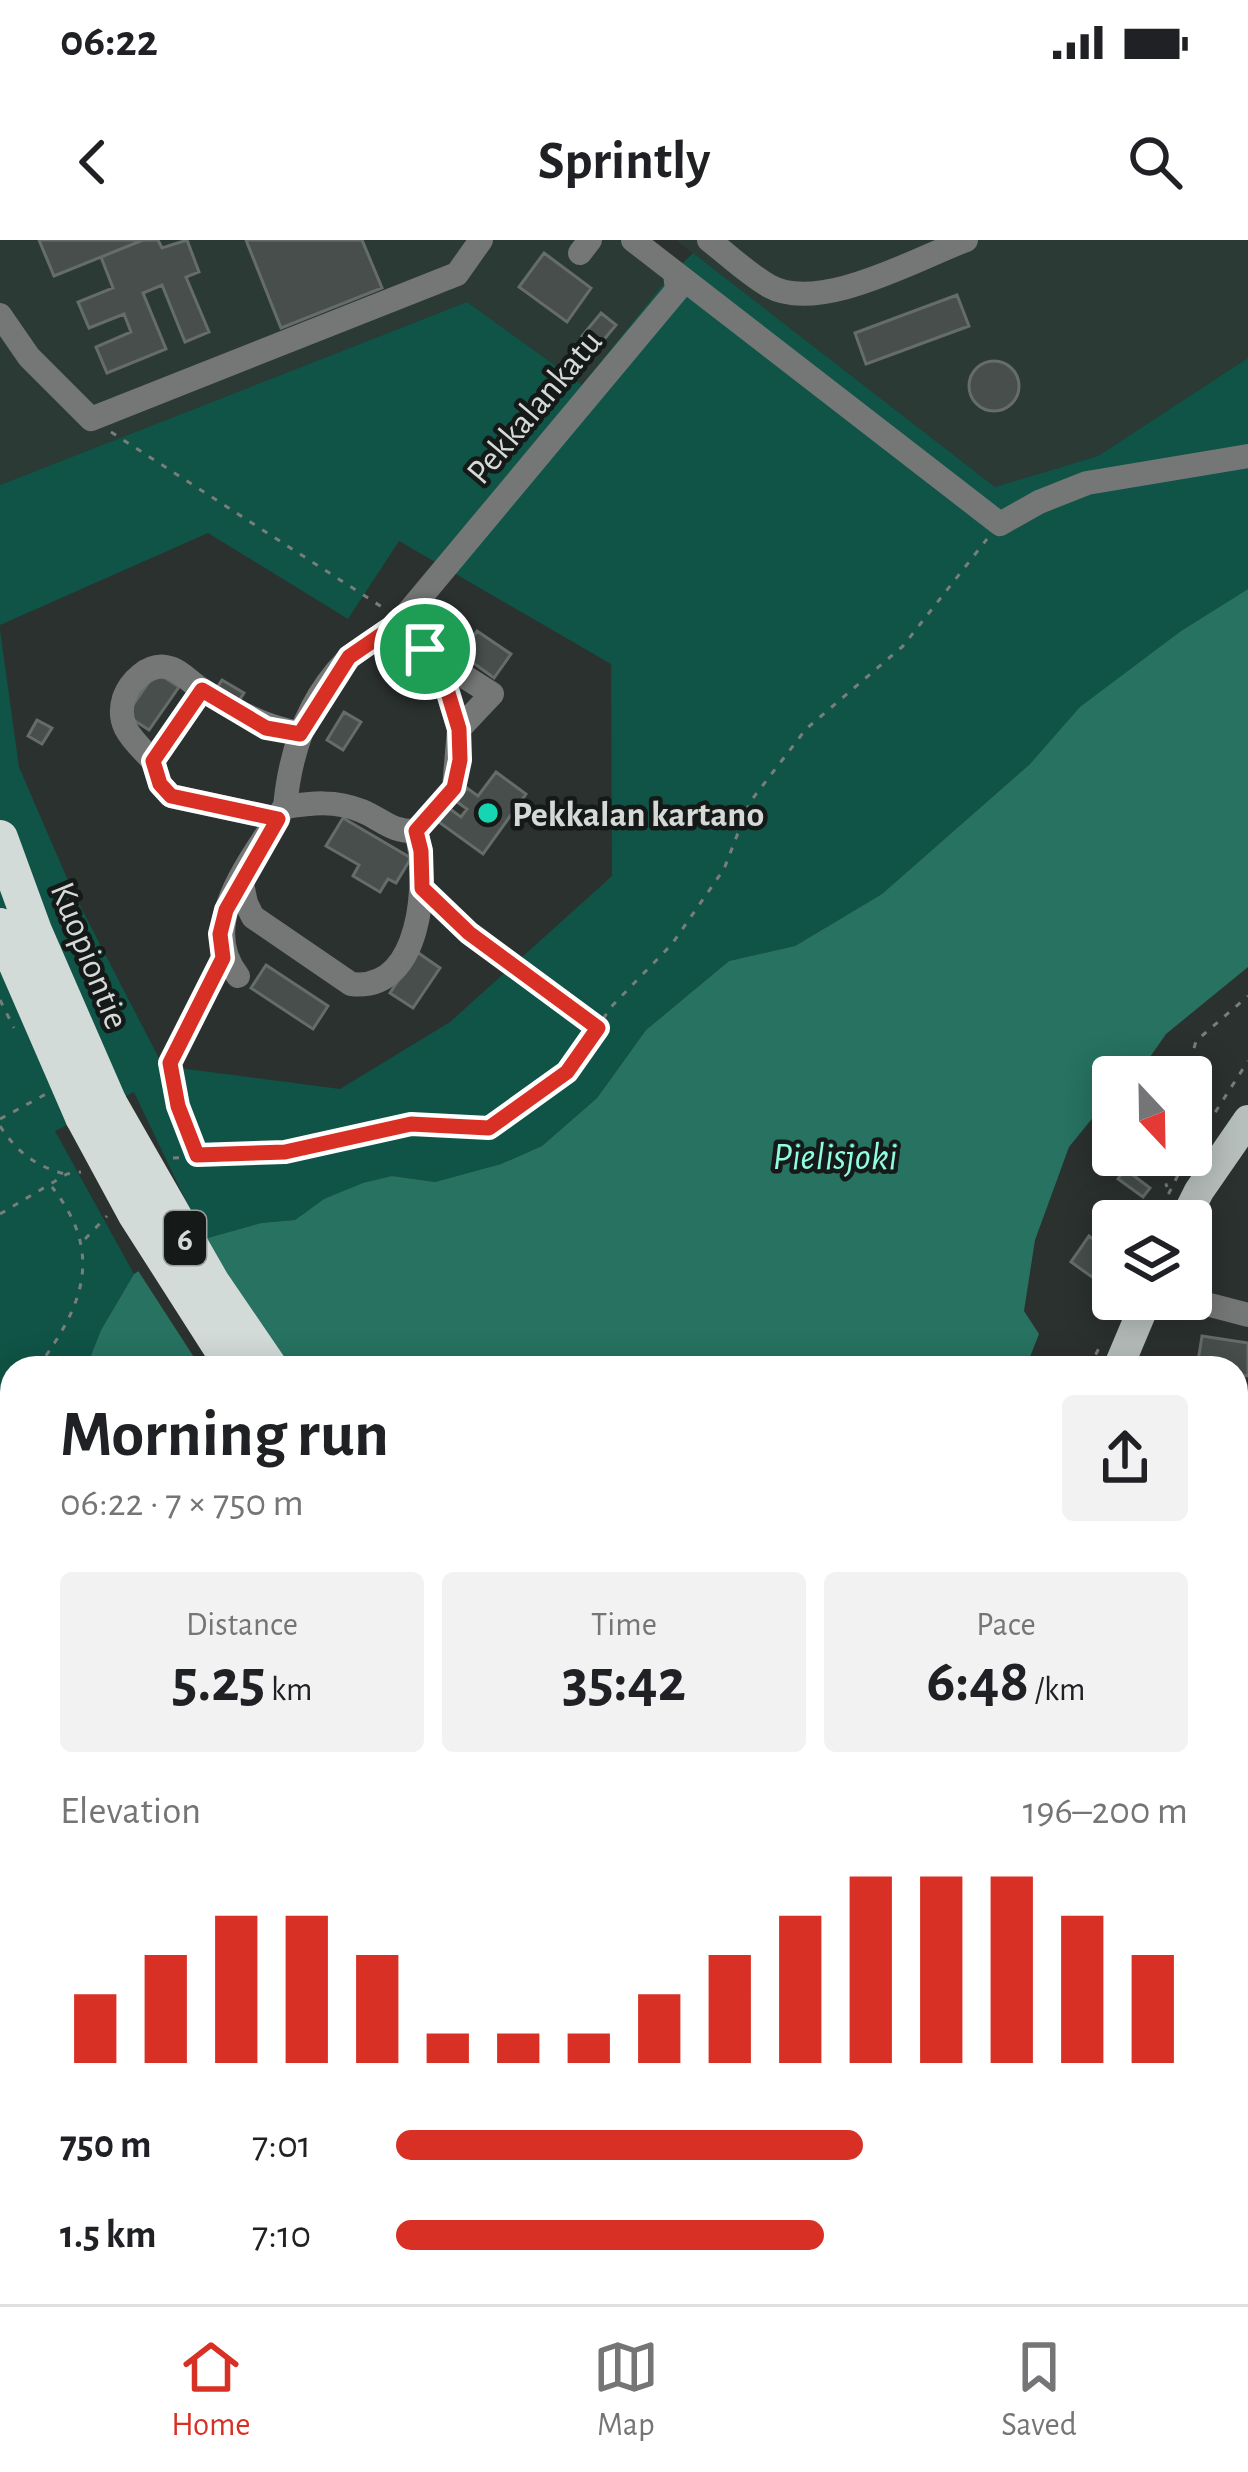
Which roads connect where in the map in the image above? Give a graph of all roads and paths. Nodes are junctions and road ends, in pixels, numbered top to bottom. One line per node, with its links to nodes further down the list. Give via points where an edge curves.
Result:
1 (481, 240): 8 (street, via 457,274)
2 (633, 240): 6 (street)
3 (709, 240): 5 (street)
4 (966, 240): 5 (street, via 836,290 798,296 770,286)
5 (732, 250)
6 (675, 273): 10 (street); 11 (street, Pekkalankatu, via 677,290)
7 (0, 315): 8 (street)
8 (91, 419): 11 (path)
9 (1248, 456): 10 (street, via 1087,483)
10 (1000, 524): 25 (path, via 904,646 806,729 750,802 724,869 672,944)
11 (391, 614): 12 (street); 15 (street, Pekkalankatu, via 349,657)
12 (442, 673): 14 (street); 14 (street, via 492,694)
13 (202, 690): 15 (street, via 266,728); 16 (street); 16 (street, via 163,666 134,679 120,718)
14 (459, 729): 18 (street, via 454,788)
15 (300, 734): 17 (street)
16 (153, 761): 17 (street, via 171,796)
17 (281, 813): 18 (street, via 328,801); 20 (street)
18 (416, 831): 21 (street)
19 (0, 838): 29 (highway, Kuopiontie / 6)
20 (241, 878): 21 (street, via 253,916 351,984 369,986 394,970 416,928); 23 (street, via 220,934)
21 (422, 888): 25 (path)
22 (0, 926): 29 (highway, Kuopiontie / 6)
23 (230, 967): 33 (path, via 170,1063)
24 (1248, 996): 26 (path, via 1196,1041)
25 (598, 1028): 33 (path, via 567,1072 489,1128 411,1124 285,1152)
26 (1192, 1056)
27 (1248, 1061): 30 (path)
28 (48, 1093): 32 (path)
29 (96, 1110): 48 (highway, 6, bridge, via 135,1213); 49 (highway, 6, bridge)
30 (1212, 1117)
31 (1248, 1120): 42 (main road)
32 (0, 1123): 36 (path, via 25,1157)
33 (197, 1155): 34 (path)
34 (158, 1160)
35 (84, 1172): 36 (path)
36 (67, 1174): 39 (path)
37 (1163, 1176): 40 (path)
38 (1176, 1176): 40 (path)
39 (50, 1184): 43 (path); 47 (path, via 83,1241 81,1288)
40 (1168, 1190): 41 (path)
41 (1164, 1200)
42 (1194, 1200)
43 (0, 1214)
44 (1212, 1306): 45 (street)
45 (1248, 1315)
46 (1138, 1320): 50 (main road)
47 (46, 1356)
48 (226, 1356)
49 (262, 1356)
50 (1123, 1356)

